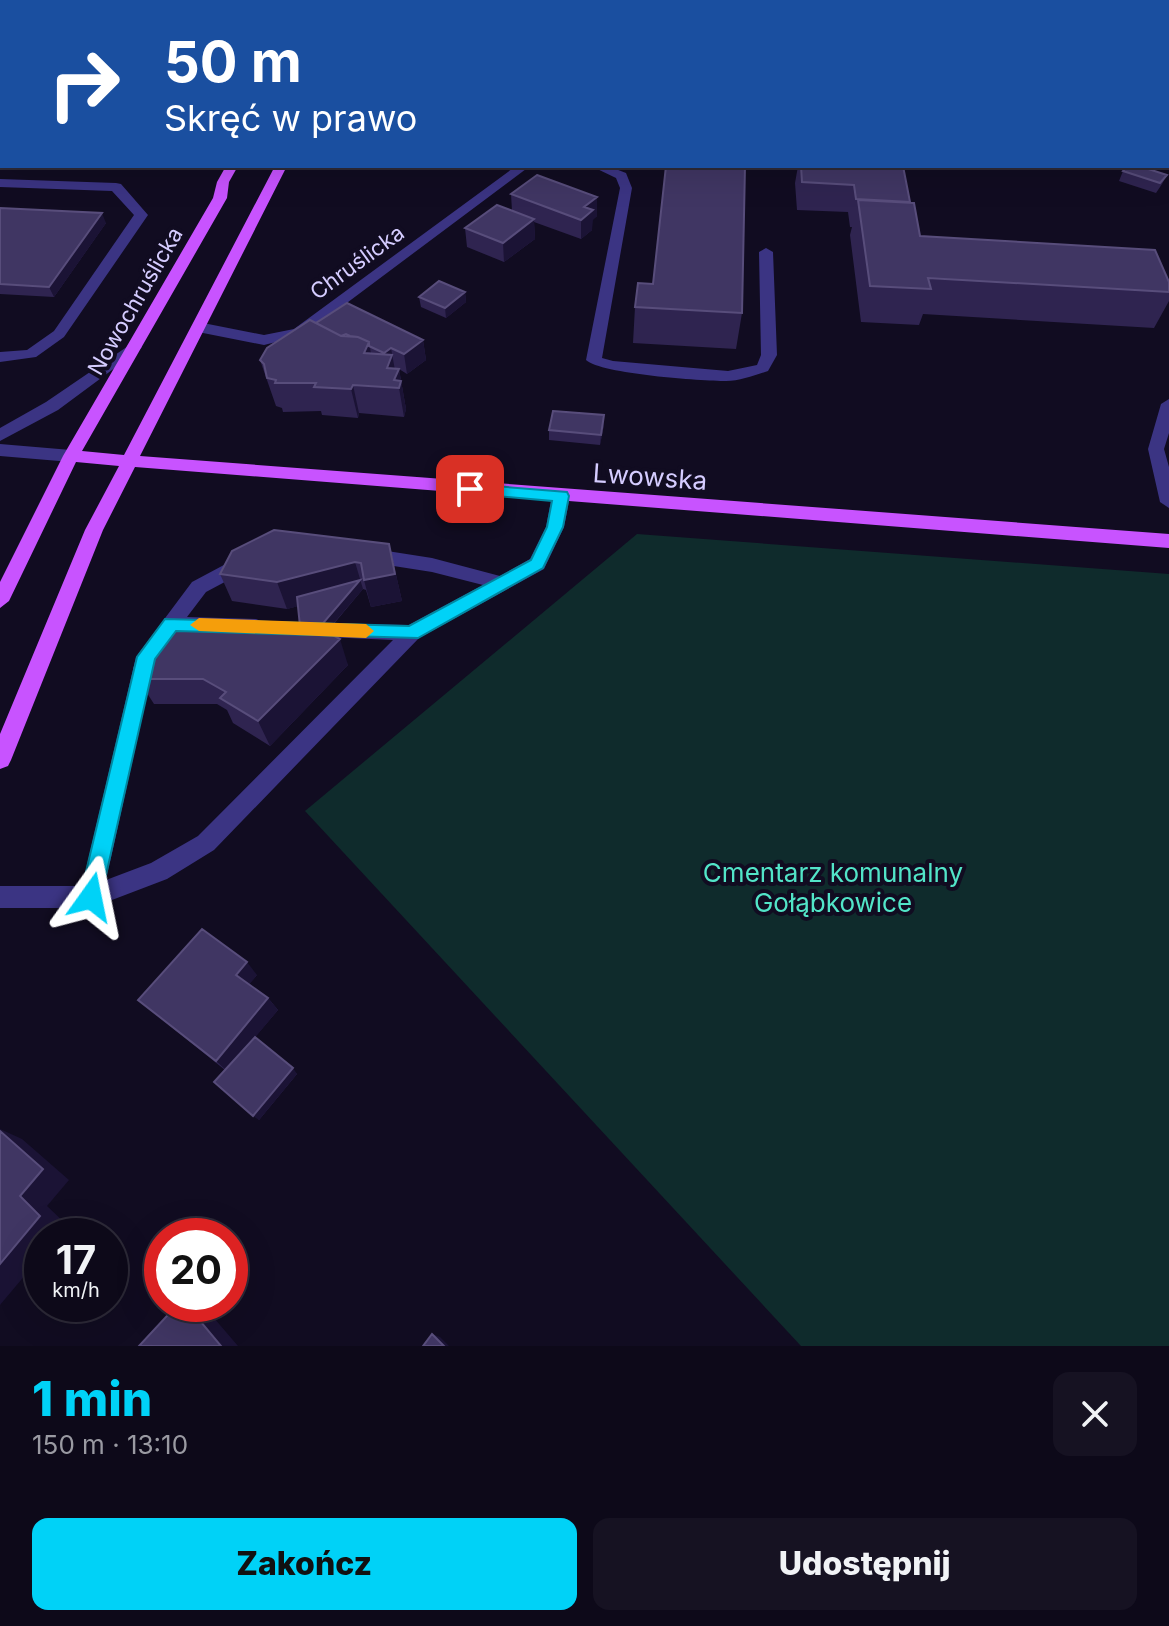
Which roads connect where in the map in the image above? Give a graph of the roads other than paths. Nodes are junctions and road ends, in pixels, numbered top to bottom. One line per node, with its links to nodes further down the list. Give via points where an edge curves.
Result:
1 (231, 168): 8 (main road, Nowochruślicka, via 220,198)
2 (280, 168): 7 (main road)
3 (521, 168): 7 (street, Chruślicka, via 299,332 264,340)
4 (602, 168): 6 (street, via 622,176 626,188 594,360 728,376 763,368 769,355)
5 (0, 183): 9 (street, via 116,187 141,215 59,334 31,354)
6 (766, 252)
7 (198, 327): 14 (main road)
8 (134, 347): 11 (street, via 52,406); 13 (main road, Nowochruślicka)
9 (0, 357)
10 (1169, 404): 16 (street, via 1156,449)
11 (0, 435)
12 (0, 450): 13 (street)
13 (71, 456): 14 (main road, Lwowska); 21 (main road, Nowochruślicka)
14 (127, 461): 15 (main road, Lwowska); 24 (main road)
15 (561, 496): 17 (main road, Lwowska); 20 (street, via 555,527 537,564)
16 (1169, 502)
17 (1169, 541)
18 (352, 554): 20 (street, via 432,565)
19 (260, 555): 22 (street, via 199,587)
20 (501, 583): 23 (street)
21 (1, 598)
22 (172, 624): 23 (street); 26 (street, via 146,657)
23 (412, 633): 26 (street, via 206,843 159,871)
24 (0, 760)
25 (0, 897): 26 (street)
26 (91, 897)

